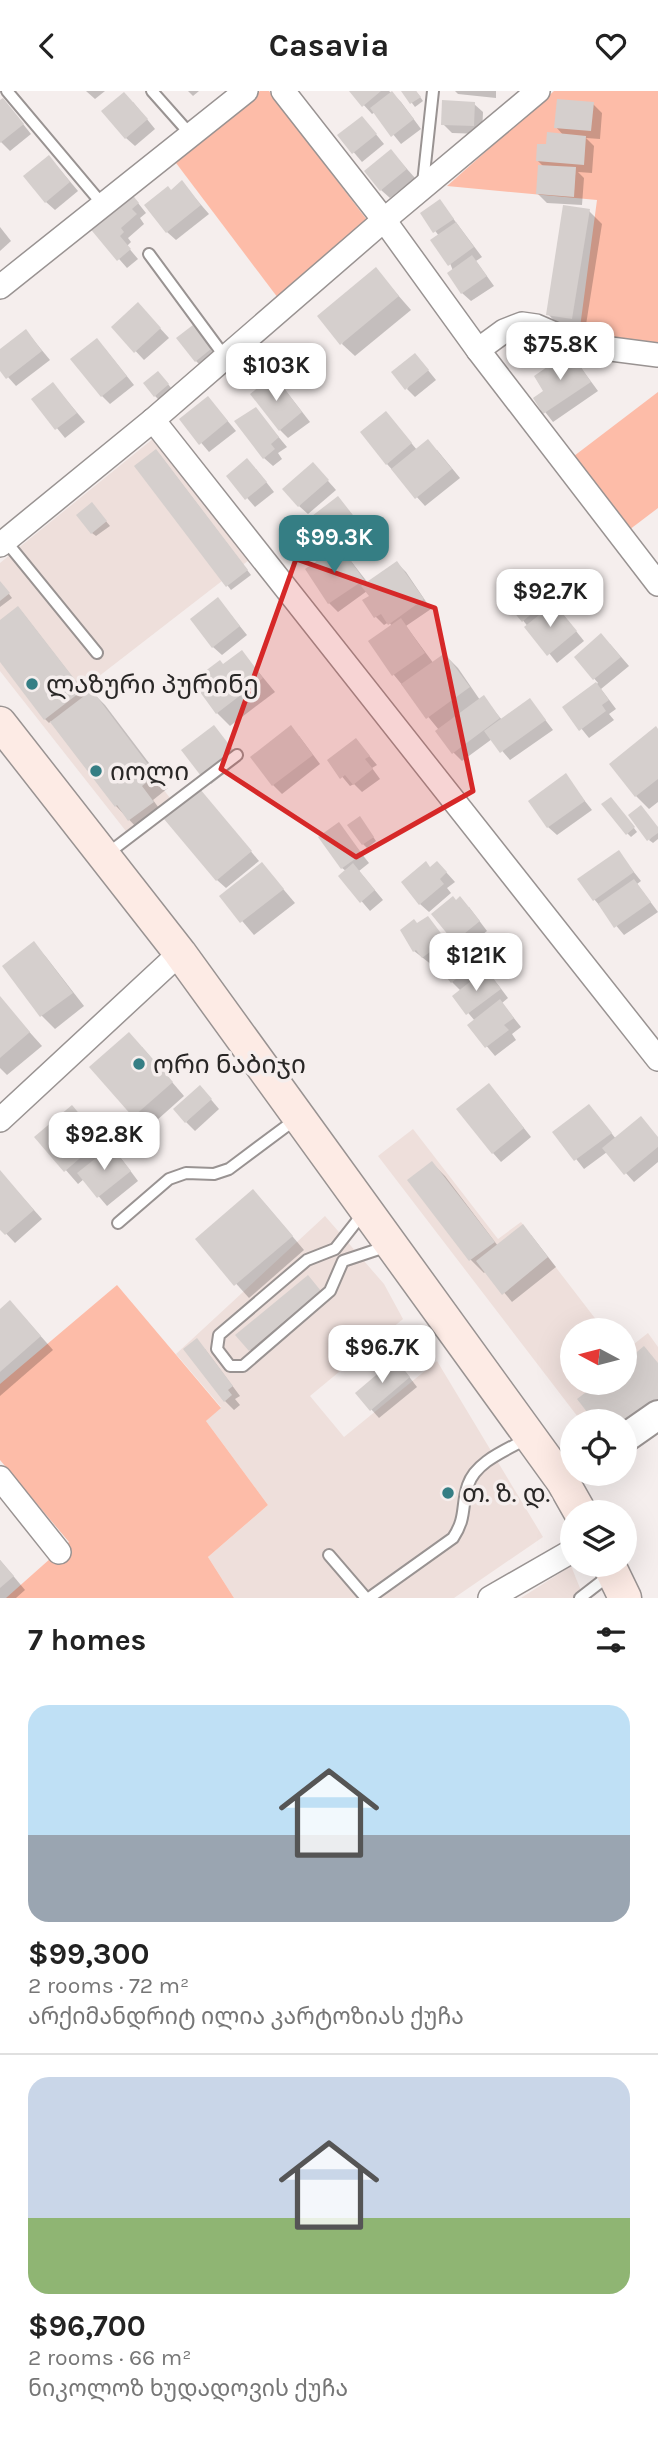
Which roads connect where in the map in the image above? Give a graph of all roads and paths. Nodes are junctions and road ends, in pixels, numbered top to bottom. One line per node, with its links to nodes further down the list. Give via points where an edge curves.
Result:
1 (7, 91): 9 (lane)
2 (152, 91): 7 (lane)
3 (246, 91): 7 (street)
4 (283, 91): 10 (street)
5 (433, 91): 8 (lane)
6 (538, 91): 8 (street)
7 (191, 135): 9 (street)
8 (422, 190): 10 (street)
9 (103, 205): 12 (street)
10 (384, 220): 13 (street); 15 (street)
11 (149, 254): 15 (lane)
12 (0, 287)
13 (478, 350): 14 (street, via 522,324 536,325 580,345); 18 (street)
14 (658, 355)
15 (225, 357): 16 (street)
16 (153, 420): 17 (street); 24 (street)
17 (2, 541): 19 (lane)
18 (658, 585)
19 (97, 653)
20 (6, 736): 22 (main road)
21 (237, 755): 22 (lane)
22 (105, 856): 23 (main road)
23 (180, 953): 25 (main road); 26 (street)
24 (658, 1059)
25 (298, 1118): 27 (main road); 28 (lane, via 229,1170 169,1179)
26 (0, 1120)
27 (366, 1210): 29 (main road); 29 (lane, via 335,1249 307,1260 219,1335 217,1349 230,1366 243,1366 330,1291 343,1261)
28 (118, 1223)
29 (391, 1245): 32 (main road)
30 (658, 1415): 31 (street)
31 (637, 1430)
32 (530, 1436): 33 (main road); 39 (lane, via 478,1468 468,1485 461,1525 453,1538)
33 (560, 1468)
34 (0, 1478): 35 (street)
35 (59, 1552)
36 (329, 1555): 39 (lane)
37 (560, 1558): 40 (street)
38 (616, 1578): 41 (lane)
39 (368, 1598)
40 (490, 1598)
41 (580, 1598)

